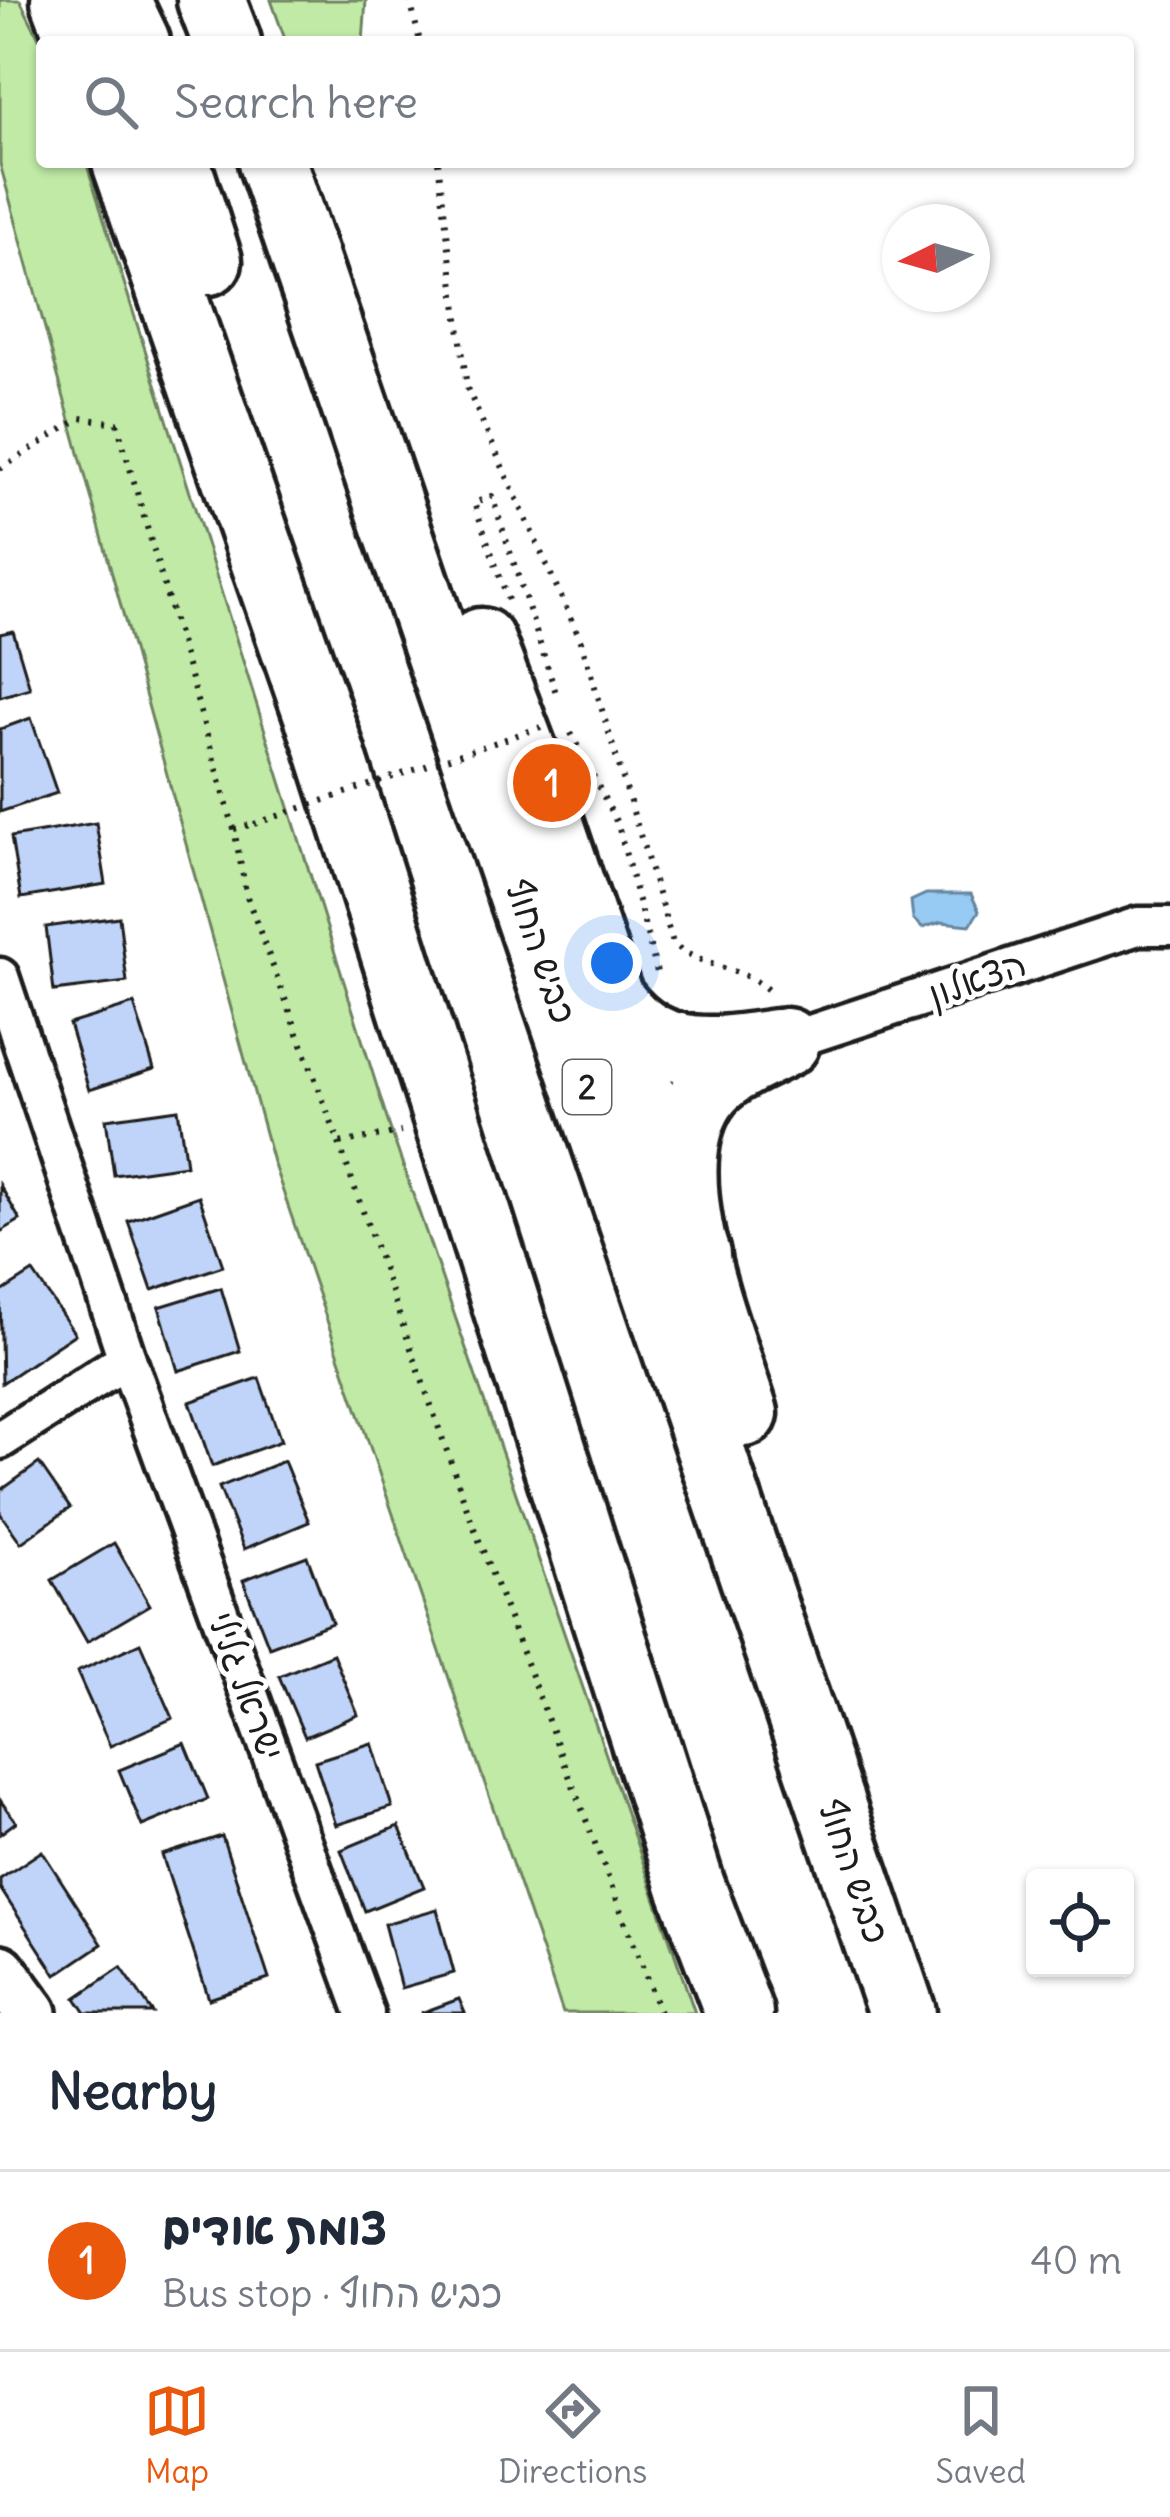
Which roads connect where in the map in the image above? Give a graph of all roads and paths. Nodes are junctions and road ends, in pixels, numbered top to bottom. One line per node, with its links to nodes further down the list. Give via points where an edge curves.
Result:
1 (65, 0): 5 (highway)
2 (116, 0): 6 (highway)
3 (211, 0): 7 (highway)
4 (410, 0): 8 (path)
5 (79, 36)
6 (133, 36)
7 (225, 36)
8 (419, 36)
9 (128, 168): 29 (highway, via 328,744 691,1886)
10 (178, 168): 30 (highway)
11 (439, 168): 19 (path, via 467,388 580,641 673,943 692,961 757,979)
12 (278, 178): 18 (highway, via 484,648); 31 (highway, כביש החוף / 2)
13 (0, 469): 15 (path, via 81,418 117,423)
14 (550, 724): 15 (path, bridge)
15 (234, 829): 21 (path, via 247,897)
16 (1170, 926): 19 (street, הצאלון, via 1119,932)
17 (0, 977): 23 (street, ישראל גלילי)
18 (605, 992): 19 (highway, via 629,1024 657,1042 709,1053); 22 (highway)
19 (798, 1039): 22 (highway, via 725,1074 686,1132 684,1198)
20 (401, 1131): 21 (path)
21 (340, 1143): 28 (path, via 469,1514)
22 (696, 1255): 31 (highway, via 768,1492)
23 (127, 1359): 24 (street); 27 (street, ישראל גלילי)
24 (0, 1440)
25 (0, 1972): 26 (street)
26 (31, 2013)
27 (365, 2013)
28 (660, 2013)
29 (739, 2013)
30 (782, 2013)
31 (904, 2013)

